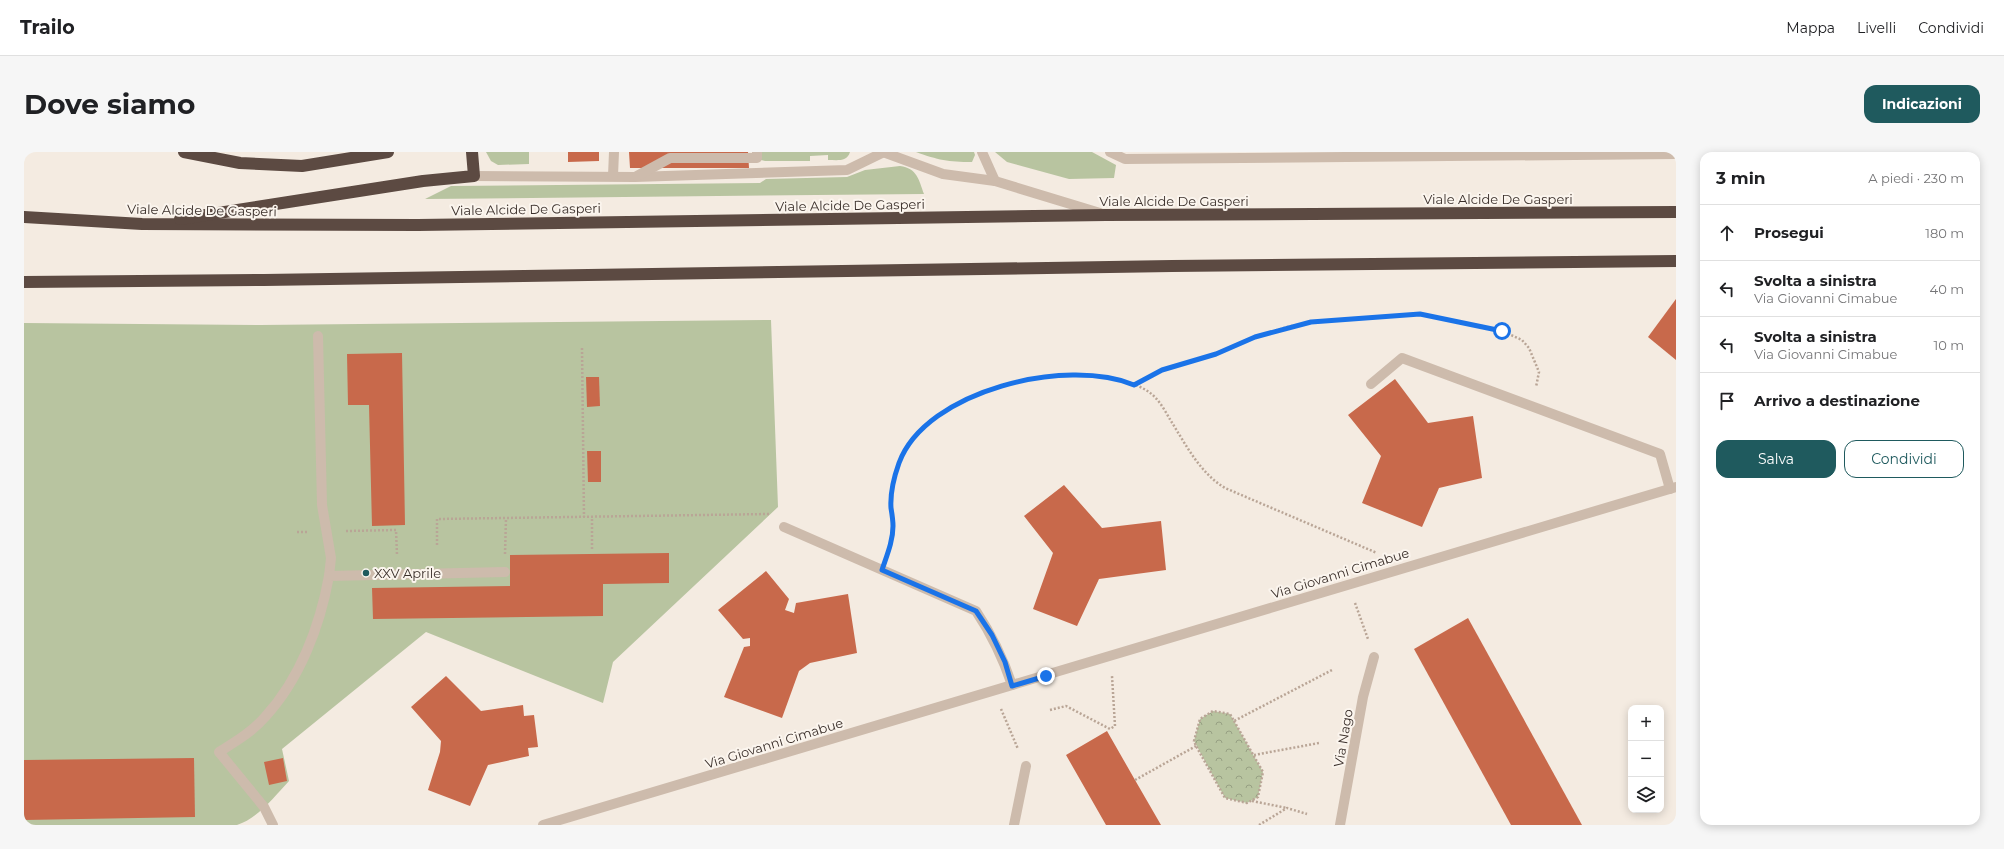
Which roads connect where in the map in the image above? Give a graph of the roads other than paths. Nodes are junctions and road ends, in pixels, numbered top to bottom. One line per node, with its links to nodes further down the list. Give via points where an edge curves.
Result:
1 (184, 152): 2 (highway, via 240,163 302,166)
2 (388, 152)
3 (472, 152): 10 (highway)
4 (614, 152): 11 (street)
5 (757, 152): 12 (street, via 757,158 670,158)
6 (884, 152): 12 (street, via 847,170); 13 (street, via 943,174)
7 (982, 152): 13 (street)
8 (1110, 152): 9 (street, via 1125,160)
9 (1676, 154)
10 (474, 176): 11 (street); 17 (highway, via 423,181)
11 (613, 176): 12 (street)
12 (635, 177)
13 (995, 181): 15 (street)
14 (1676, 212): 15 (highway, Viale Alcide De Gasperi)
15 (1106, 215): 17 (highway, Viale Alcide De Gasperi, via 418,225)
16 (24, 217): 17 (highway, Viale Alcide De Gasperi)
17 (142, 224)
18 (1676, 261): 19 (highway)
19 (24, 282)
20 (318, 336): 25 (street, via 322,505 330,558)
21 (1371, 384): 22 (street, via 1402,358 1660,454)
22 (1673, 488): 27 (street, Via Giovanni Cimabue)
23 (784, 527): 27 (street, via 976,611 992,635 1005,662)
24 (504, 572): 25 (street)
25 (329, 576): 29 (street, via 315,632 284,694 265,718 241,738 218,752 264,807)
26 (1374, 657): 32 (street, Via Nago)
27 (1012, 686): 30 (street, Via Giovanni Cimabue)
28 (1026, 766): 31 (street)
29 (273, 825)
30 (543, 825)
31 (1014, 825)
32 (1340, 825)

